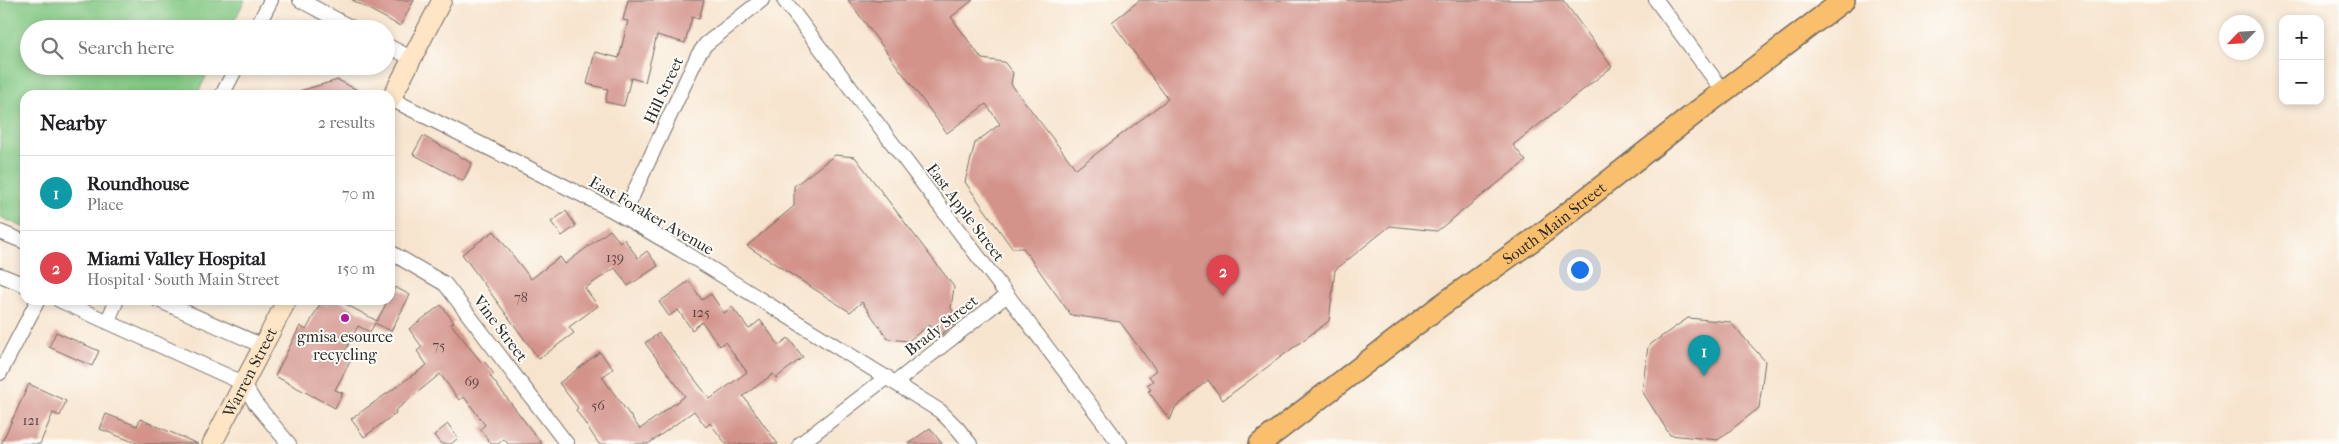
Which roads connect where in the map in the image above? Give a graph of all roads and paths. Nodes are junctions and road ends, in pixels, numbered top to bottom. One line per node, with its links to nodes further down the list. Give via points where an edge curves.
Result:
1 (271, 0): 8 (street)
2 (300, 0): 9 (street)
3 (442, 0): 11 (street)
4 (762, 0): 17 (street, Hill Street, via 706,44 698,55)
5 (784, 0): 23 (street, East Apple Street)
6 (1656, 0): 15 (street)
7 (1844, 0): 15 (main road, South Main Street)
8 (261, 20)
9 (337, 20)
10 (395, 50): 11 (street)
11 (411, 58): 14 (street)
12 (232, 75): 13 (street)
13 (225, 90)
14 (395, 90)
15 (1724, 92): 40 (main road, South Main Street, via 1544,232 1440,306)
16 (395, 102): 17 (street, East Foraker Avenue)
17 (623, 216): 32 (street, East Foraker Avenue)
18 (0, 232): 19 (street)
19 (20, 240)
20 (395, 255): 36 (street, Vine Street, via 445,284)
21 (0, 275): 22 (street)
22 (20, 283)
23 (1007, 295): 32 (street, Brady Street); 39 (street, East Apple Street)
24 (35, 305): 31 (street)
25 (70, 305): 29 (street)
26 (115, 305): 29 (street)
27 (170, 305): 30 (street)
28 (284, 305): 30 (street, Warren Street)
29 (107, 322): 33 (street)
30 (264, 346): 33 (street, Warren Street)
31 (0, 374)
32 (892, 380): 37 (street, Brady Street); 38 (street, East Foraker Avenue, via 940,411)
33 (244, 382): 34 (street, Warren Street); 35 (street, via 255,403)
34 (212, 444)
35 (289, 444)
36 (567, 444)
37 (800, 444)
38 (970, 444)
39 (1120, 444)
40 (1260, 444)

